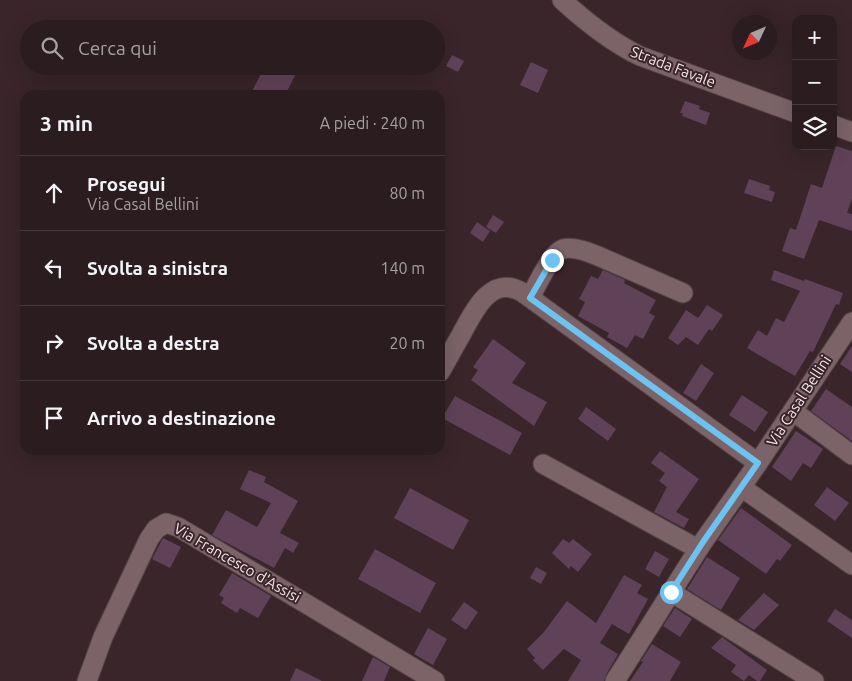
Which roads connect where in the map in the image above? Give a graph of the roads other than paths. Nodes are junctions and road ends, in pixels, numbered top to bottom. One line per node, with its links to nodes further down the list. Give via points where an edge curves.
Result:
1 (562, 0): 2 (street, Strada Favale, via 590,25 627,50)
2 (792, 112)
3 (837, 127): 4 (street)
4 (852, 132)
5 (683, 293): 6 (street, via 598,256 568,248 560,250 554,257)
6 (530, 298): 8 (street, via 515,288 502,288 488,294 474,310); 11 (street)
7 (852, 322): 9 (street, Via Casal Bellini)
8 (445, 363)
9 (793, 411): 10 (street); 11 (street, Via Casal Bellini)
10 (852, 455)
11 (758, 463): 13 (street, Via Casal Bellini)
12 (543, 464): 14 (street)
13 (742, 487): 14 (street, Via Casal Bellini); 15 (street)
14 (698, 549): 16 (street, Via Casal Bellini)
15 (852, 565)
16 (671, 592): 19 (street, Via Casal Bellini); 20 (street)
17 (87, 681): 18 (street, Via Francesco d'Assisi, via 103,637 149,539 166,523 178,527)
18 (435, 681)
19 (615, 681)
20 (814, 681)

